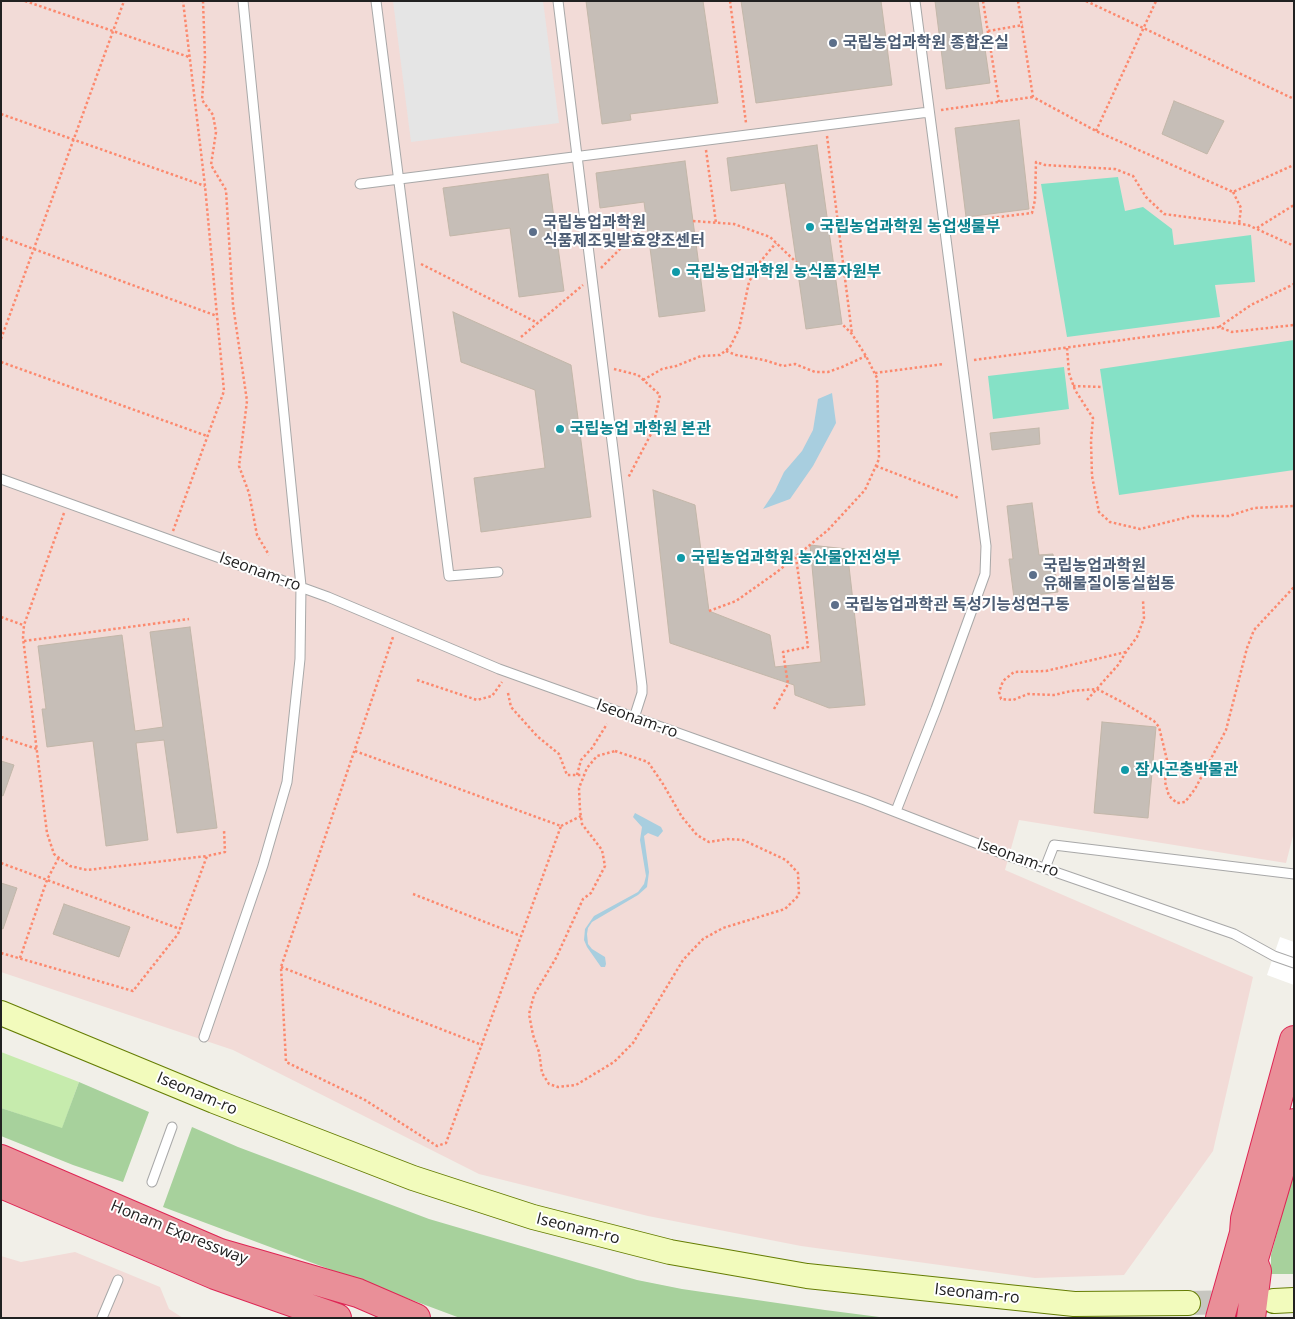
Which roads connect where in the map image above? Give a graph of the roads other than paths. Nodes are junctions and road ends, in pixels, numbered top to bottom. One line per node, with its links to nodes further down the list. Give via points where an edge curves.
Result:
1 (243, 1): 11 (lane)
2 (376, 1): 7 (lane)
3 (558, 1): 6 (lane)
4 (915, 1): 5 (lane)
5 (929, 112): 6 (lane); 13 (lane, via 986,546 985,574)
6 (578, 156): 7 (lane); 12 (lane, via 642,686)
7 (398, 179): 8 (lane); 10 (lane, via 449,576)
8 (360, 184)
9 (1, 479): 11 (lane, Iseonam-ro)
10 (498, 572)
11 (301, 586): 12 (lane, Iseonam-ro, via 508,672); 18 (lane, via 300,659 288,782)
12 (634, 718): 13 (lane, Iseonam-ro)
13 (896, 811): 14 (lane, Iseonam-ro)
14 (1045, 868): 15 (lane, via 1054,845); 16 (lane, Iseonam-ro, via 1234,934)
15 (1294, 874)
16 (1294, 963)
17 (1, 1013): 28 (main road, Iseonam-ro, via 214,1102 413,1178 533,1218 670,1252 807,1276 1074,1304)
18 (204, 1037)
19 (1294, 1040): 25 (highway)
20 (1294, 1123): 26 (highway)
21 (172, 1127): 23 (lane)
22 (1, 1159): 31 (highway, Honam Expressway, via 220,1253 358,1293)
23 (152, 1182)
24 (1, 1184): 30 (highway, Honam Expressway, via 215,1276)
25 (1245, 1219): 28 (highway, via 1234,1235 1209,1310); 32 (highway)
26 (1253, 1261): 33 (highway); 34 (highway, via 1257,1271)
27 (118, 1280): 29 (lane)
28 (1196, 1310)
29 (102, 1318)
30 (337, 1318)
31 (416, 1318)
32 (1220, 1318)
33 (1234, 1318)
34 (1251, 1318)

